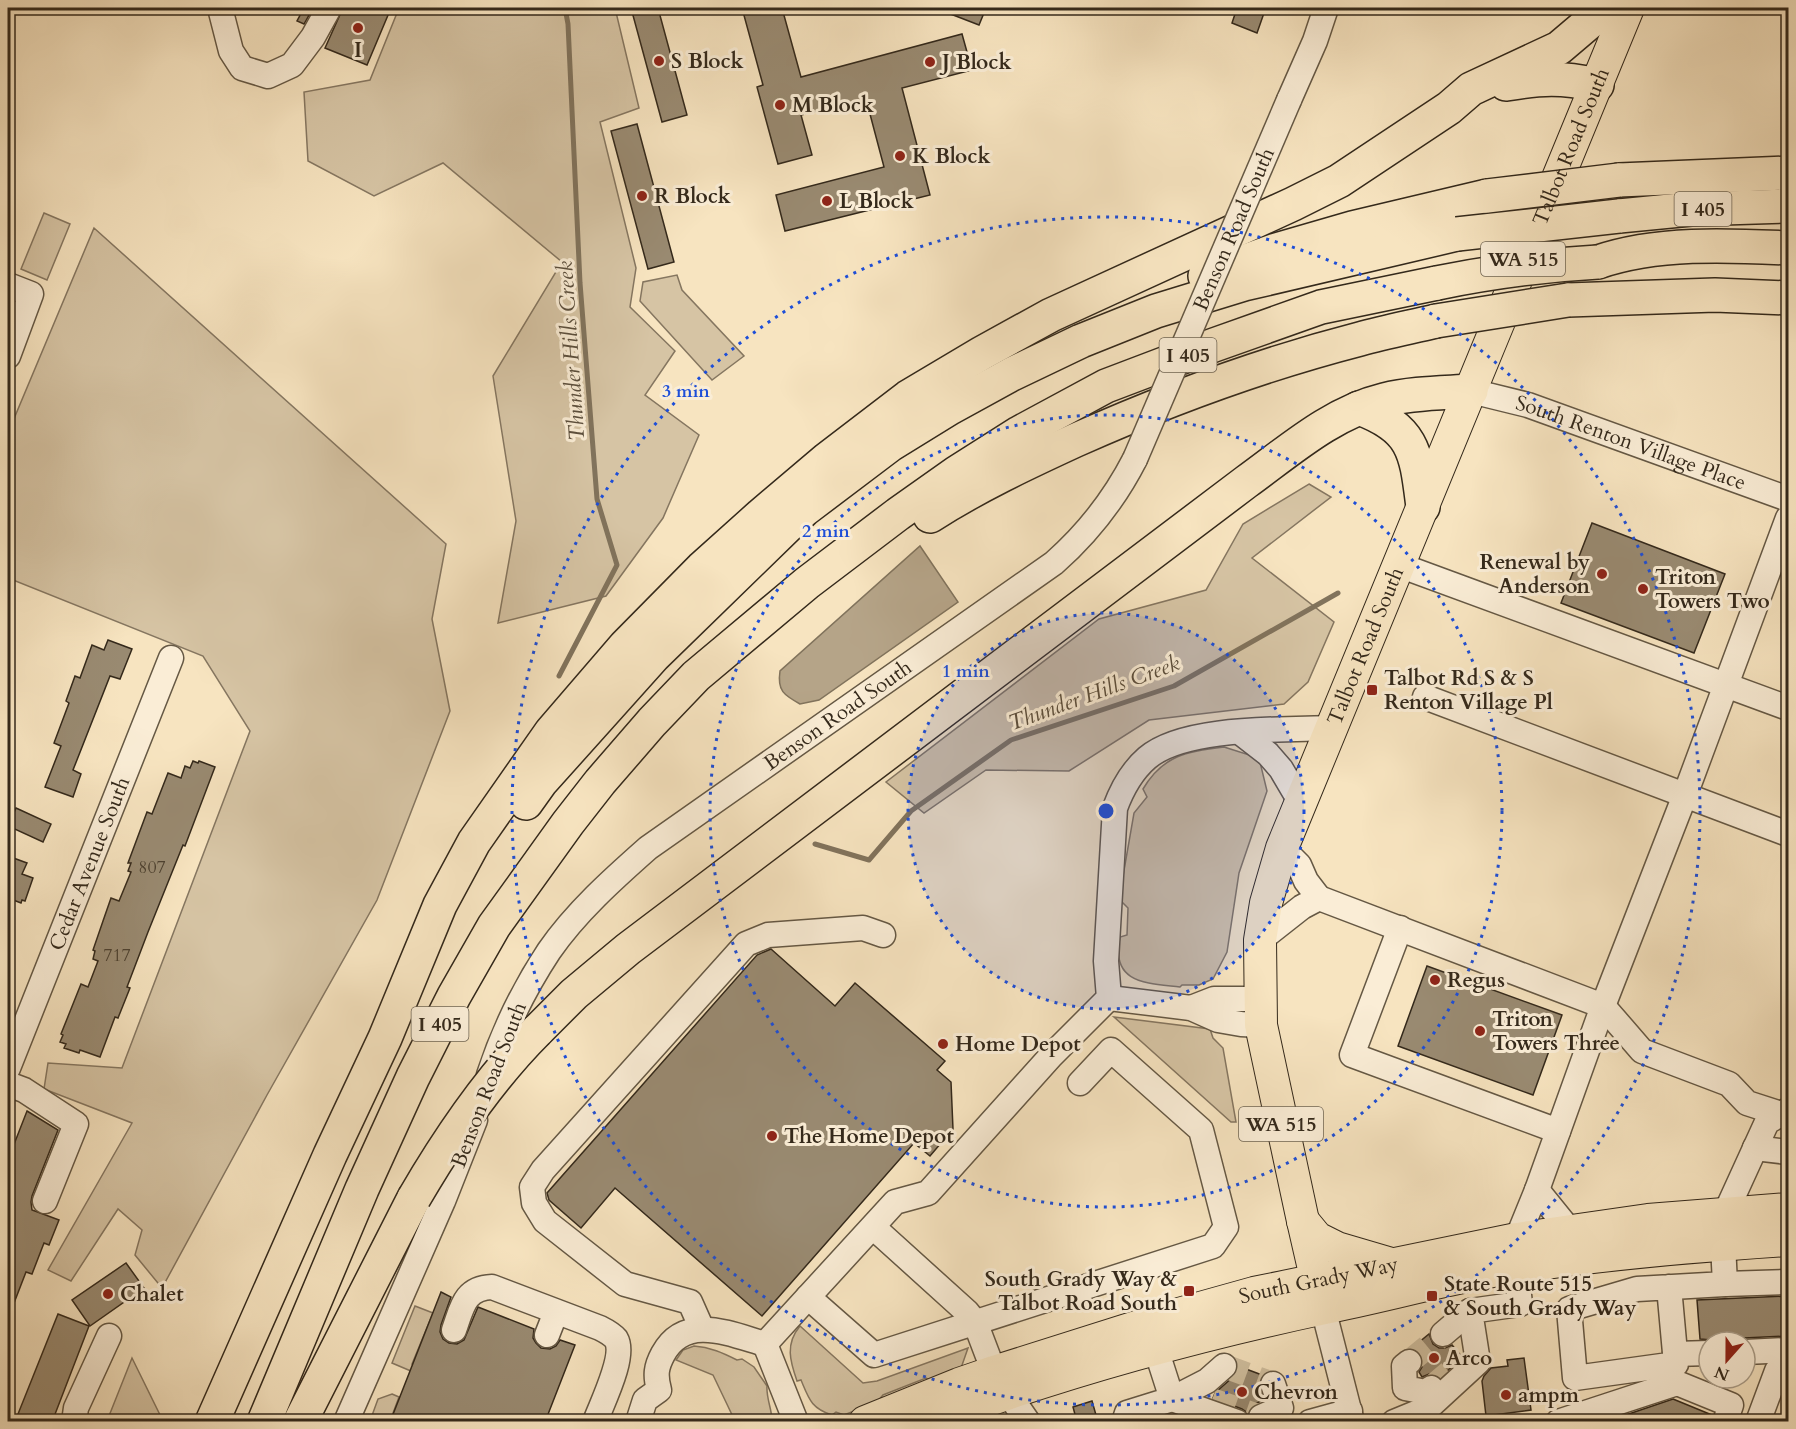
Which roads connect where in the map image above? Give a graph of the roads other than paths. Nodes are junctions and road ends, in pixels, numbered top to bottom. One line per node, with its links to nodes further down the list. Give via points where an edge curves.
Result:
1 (220, 8): 2 (street, via 231,51 242,68 268,76 292,65)
2 (328, 8)
3 (1326, 8): 88 (street, Benson Road South, bridge, via 1135,459 1115,496 1054,563 648,848 609,883 550,950 510,1023 443,1201)
4 (1602, 8): 7 (highway, via 1559,48 1471,89)
5 (1628, 8): 6 (main road, Talbot Road South / WA 515)
6 (1597, 85): 7 (highway, via 1544,78 1502,85); 19 (main road, Talbot Road South / WA 515)
7 (1449, 108): 43 (highway, via 1339,181 1050,315 982,353 909,397 761,515 625,646 544,741 474,842 440,905)
8 (1788, 173): 17 (highway, bridge, via 1619,180 1487,196 1352,228 1249,259 1138,304)
9 (1788, 206): 10 (highway, I 405)
10 (1652, 213): 11 (highway); 17 (highway, I 405, bridge, via 1457,234 1244,284 1156,311)
11 (1788, 227)
12 (1788, 248): 13 (highway, via 1665,249 1623,253)
13 (1598, 262): 14 (highway); 26 (highway, I 405, bridge, via 1485,273 1321,307 1106,386 1019,433 898,514 807,583)
14 (1788, 267)
15 (8, 285): 18 (street, via 31,294)
16 (1788, 298): 26 (highway, bridge, via 1715,295 1568,300 1436,321 1360,339 1205,388 1117,422 959,497 845,574 772,631)
17 (1082, 340): 43 (highway, I 405, via 1012,374 890,445 804,510 654,656 541,782 493,849 447,921)
18 (8, 356)
19 (1471, 391): 20 (highway, via 1385,399); 21 (street, South Renton Village Place, via 1528,405); 22 (main road, Talbot Road South / WA 515)
20 (1359, 408): 22 (highway, via 1385,418 1407,438 1418,468); 87 (highway, bridge, via 1331,421 1246,482 628,949 574,994 496,1076 467,1114 414,1198)
21 (1788, 499)
22 (1423, 507): 24 (main road, Talbot Road South / WA 515)
23 (1788, 518): 27 (street)
24 (1399, 565): 27 (street); 30 (main road, Talbot Road South / WA 515)
25 (171, 658): 44 (street, Cedar Avenue South)
26 (696, 676): 86 (highway, I 405, via 600,782 494,926 404,1097)
27 (1726, 684): 29 (street); 32 (street)
28 (1425, 697): 32 (street)
29 (1788, 708)
30 (1332, 728): 31 (street); 33 (main road, Talbot Road South / WA 515)
31 (1241, 733): 33 (street, via 1281,769); 40 (street, via 1206,734 1172,744 1148,758 1124,785 1115,808 1106,958)
32 (1685, 795): 34 (street); 41 (street)
33 (1301, 803): 35 (main road, Talbot Road South / WA 515)
34 (1788, 834)
35 (1282, 848): 36 (street, via 1299,865); 39 (main road, Talbot Road South / WA 515)
36 (1319, 898): 37 (street); 39 (street)
37 (1400, 928): 41 (street); 48 (street, via 1352,1055)
38 (883, 935): 68 (street, via 863,928 768,935 746,944 532,1187 534,1203 545,1221 624,1284 690,1302)
39 (1260, 940): 42 (main road, Talbot Road South / WA 515)
40 (1109, 998): 42 (street, via 1191,1008 1218,1020 1241,1024); 55 (street, via 1051,1056 928,1193 895,1202)
41 (1603, 1006): 47 (street, via 1642,1051 1729,1084 1747,1103); 48 (street)
42 (1261, 1012): 54 (main road, Talbot Road South / WA 515)
43 (385, 1038): 85 (highway, I 405)
44 (8, 1068)
45 (1080, 1083): 67 (street, via 1112,1050 1202,1130 1226,1227 1213,1246)
46 (8, 1084): 52 (street, via 76,1124)
47 (1785, 1112): 49 (street, via 1767,1122)
48 (1558, 1131): 51 (street)
49 (1755, 1148): 50 (street); 56 (street)
50 (1788, 1152)
51 (1537, 1190): 57 (street); 59 (street)
52 (45, 1201)
53 (1788, 1210): 56 (main road, South Grady Way)
54 (1303, 1221): 60 (main road, via 1317,1238 1327,1243); 64 (main road, Talbot Road South / WA 515)
55 (873, 1227): 65 (street); 67 (street)
56 (1724, 1229): 57 (main road, South Grady Way, via 1648,1220); 58 (main road, South Grady Way); 59 (main road, South Grady Way, via 1719,1223 1705,1231 1650,1237 1641,1252); 62 (street)
57 (1570, 1232): 59 (main road, South Grady Way)
58 (1788, 1240)
59 (1520, 1248): 60 (main road, South Grady Way); 64 (main road, South Grady Way, via 1466,1276); 83 (street, via 1520,1304 1463,1338 1478,1362 1428,1408)
60 (1392, 1264): 64 (main road, South Grady Way)
61 (1788, 1282): 62 (street)
62 (1725, 1284): 63 (street)
63 (1669, 1287): 75 (street); 75 (street, via 1637,1289 1569,1309 1575,1378 1676,1364)
64 (1320, 1294): 73 (main road, South Grady Way, via 1274,1318); 79 (main road, South Grady Way, via 1254,1293 1176,1314); 82 (street)
65 (808, 1297): 67 (street, via 874,1355); 72 (street)
66 (556, 1312): 69 (street, via 492,1287 482,1288 469,1296); 70 (street); 89 (street, via 600,1328 617,1341 617,1365)
67 (975, 1322): 79 (street)
68 (702, 1329): 72 (street, via 715,1329); 90 (street, via 669,1343 657,1364 659,1390 645,1400)
69 (454, 1330)
70 (548, 1335)
71 (109, 1336): 84 (street, via 76,1408)
72 (765, 1344): 91 (street)
73 (1156, 1348): 79 (main road, South Grady Way); 81 (street)
74 (1697, 1353): 75 (street)
75 (1675, 1354)
76 (1757, 1355): 77 (street)
77 (1783, 1360): 100 (street)
78 (1416, 1378): 83 (street)
79 (1001, 1382): 92 (main road, South Grady Way, via 959,1384); 93 (main road, South Grady Way); 94 (street)
80 (1215, 1383): 81 (street)
81 (1173, 1399): 95 (street, via 1127,1413); 96 (street)
82 (1351, 1416): 97 (street)
83 (1398, 1420)
84 (74, 1422)
85 (212, 1422)
86 (264, 1422)
87 (300, 1422)
88 (346, 1422)
89 (596, 1422)
90 (638, 1422)
91 (796, 1422)
92 (865, 1422)
93 (928, 1422)
94 (1028, 1422)
95 (1124, 1422)
96 (1237, 1422)
97 (1310, 1422)
98 (1558, 1422): 99 (street, via 1677,1383 1731,1405)
99 (1725, 1422)
100 (1758, 1422)

